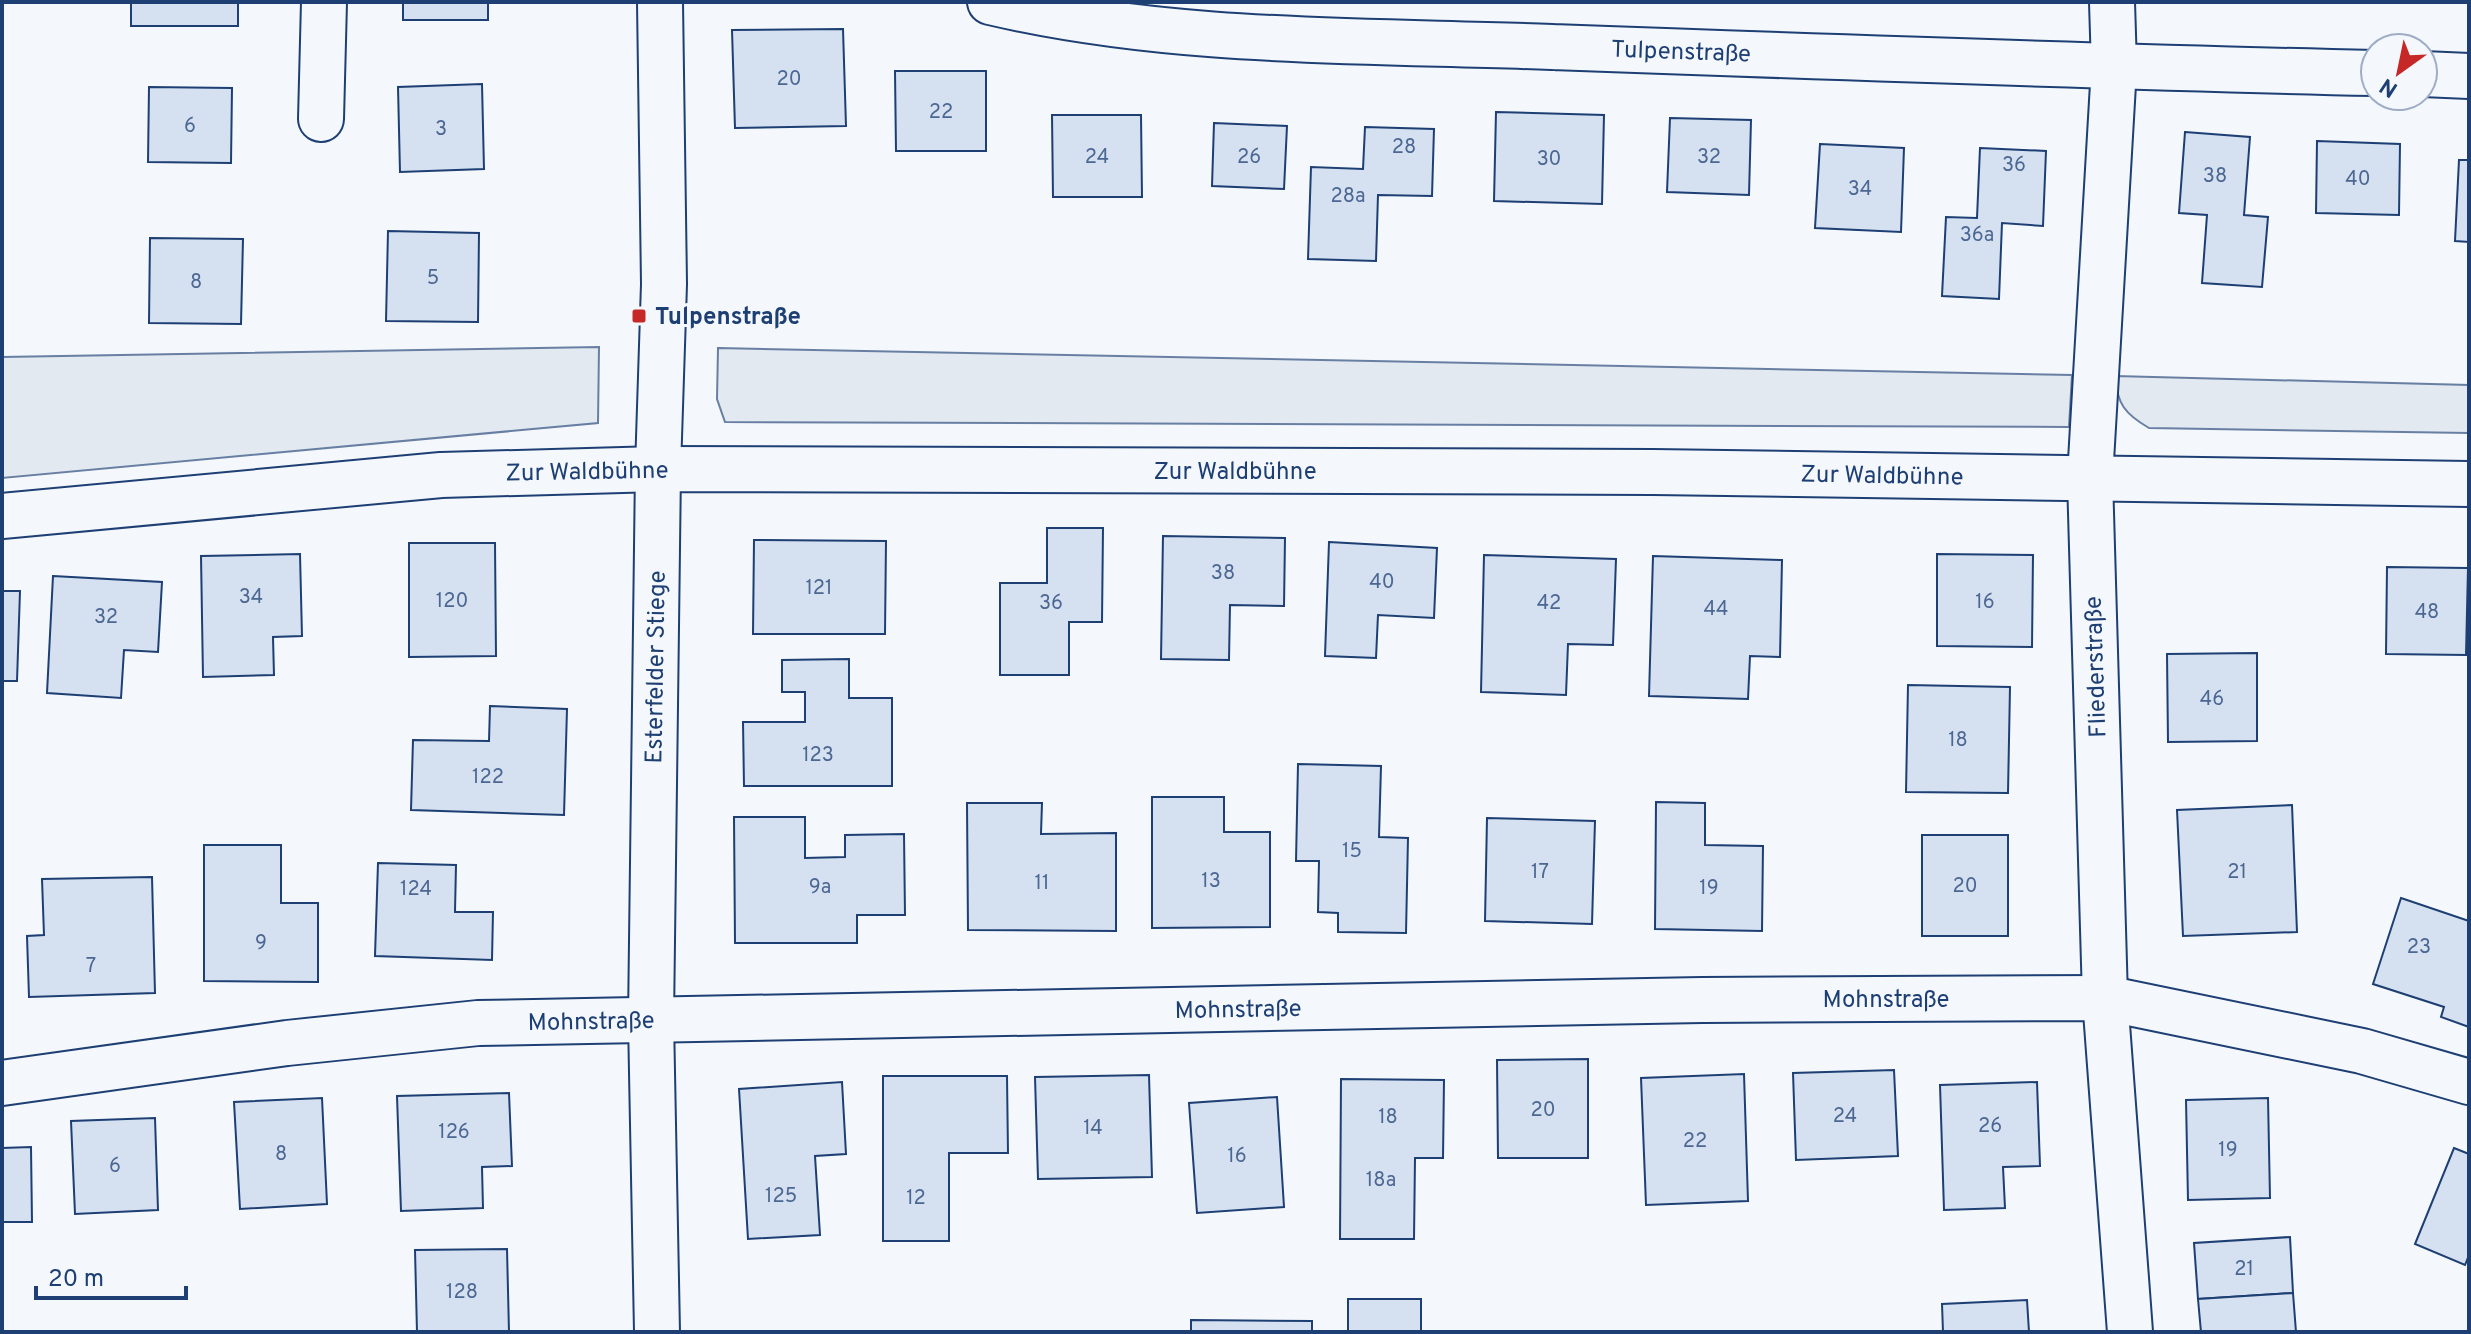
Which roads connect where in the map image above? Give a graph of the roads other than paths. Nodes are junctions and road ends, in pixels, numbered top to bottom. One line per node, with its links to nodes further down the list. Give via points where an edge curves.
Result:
1 (324, 2): 9 (street)
2 (660, 2): 10 (street, Esterfelder Stiege, via 664,284)
3 (990, 2): 5 (street, Tulpenstraße, via 1055,17 1228,35)
4 (2112, 2): 5 (street, Fliederstraße)
5 (2114, 67): 6 (street, Tulpenstraße); 11 (street, Fliederstraße)
6 (2359, 73)
7 (2439, 75): 8 (street)
8 (2469, 76)
9 (321, 119)
10 (658, 469): 11 (street, Zur Waldbühne); 13 (street, Zur Waldbühne, via 441,475); 15 (street, Esterfelder Stiege)
11 (2090, 478): 12 (street, Zur Waldbühne); 14 (street, Fliederstraße)
12 (2469, 484)
13 (2, 516)
14 (2105, 998): 15 (street, Mohnstraße, via 1686,1000); 16 (street, Mohnstraße, via 2362,1051); 19 (street, Fliederstraße)
15 (651, 1020): 17 (street, Mohnstraße, via 478,1023 287,1043); 18 (street, Esterfelder Stiege)
16 (2469, 1082)
17 (2, 1083)
18 (657, 1332)
19 (2130, 1332)

